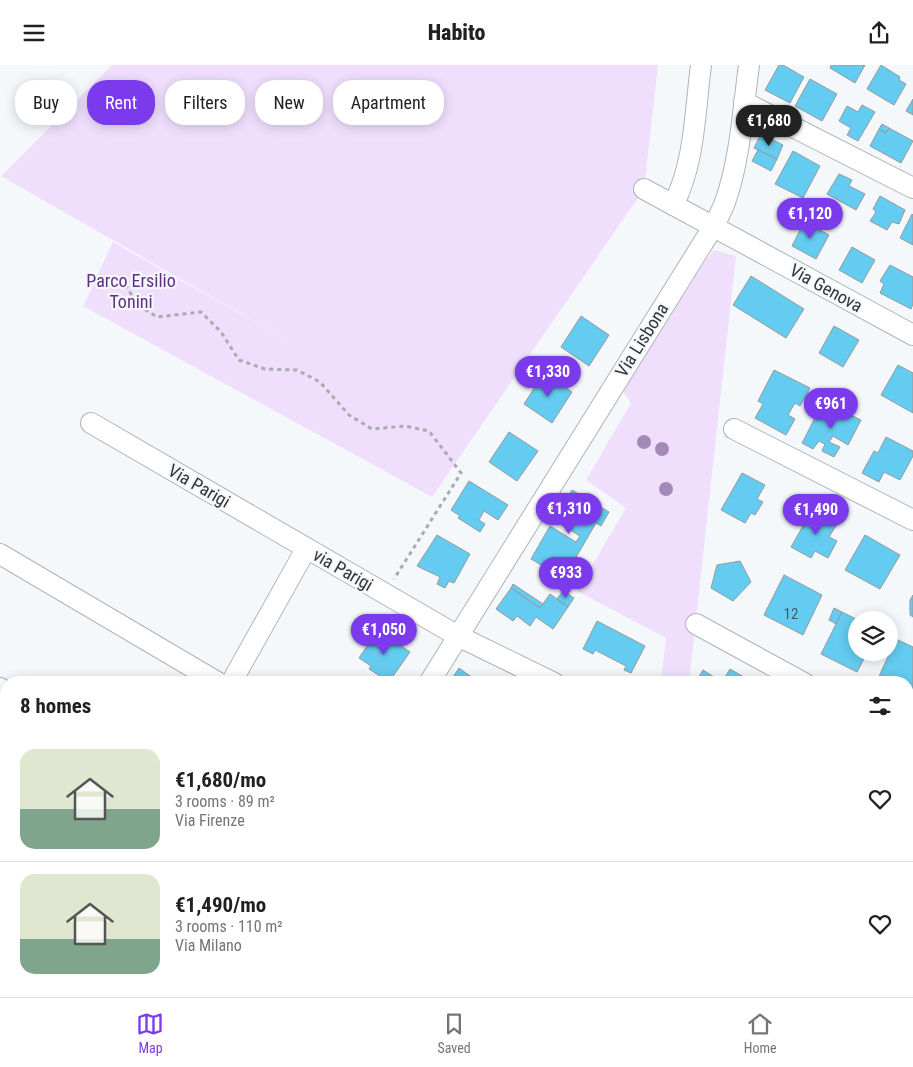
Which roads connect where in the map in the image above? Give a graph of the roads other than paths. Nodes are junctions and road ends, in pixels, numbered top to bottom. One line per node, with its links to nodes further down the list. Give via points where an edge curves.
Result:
1 (701, 65): 6 (street, via 686,174)
2 (749, 65): 3 (street, Via Lisbona)
3 (744, 102): 5 (street); 7 (street, Via Lisbona, via 731,184)
4 (644, 189): 6 (street, Via Genova)
5 (913, 189)
6 (673, 205): 7 (street, Via Genova)
7 (713, 227): 8 (street, Via Genova); 15 (street, Via Lisbona)
8 (913, 335)
9 (91, 423): 12 (street, Via Parigi)
10 (734, 429): 11 (street)
11 (913, 521)
12 (306, 549): 15 (street, via Parigi); 17 (street)
13 (0, 555): 16 (street)
14 (696, 624): 20 (street)
15 (458, 636): 18 (street, Via Lisbona); 19 (street)
16 (207, 676)
17 (235, 676)
18 (433, 676)
19 (540, 676)
20 (791, 676)

